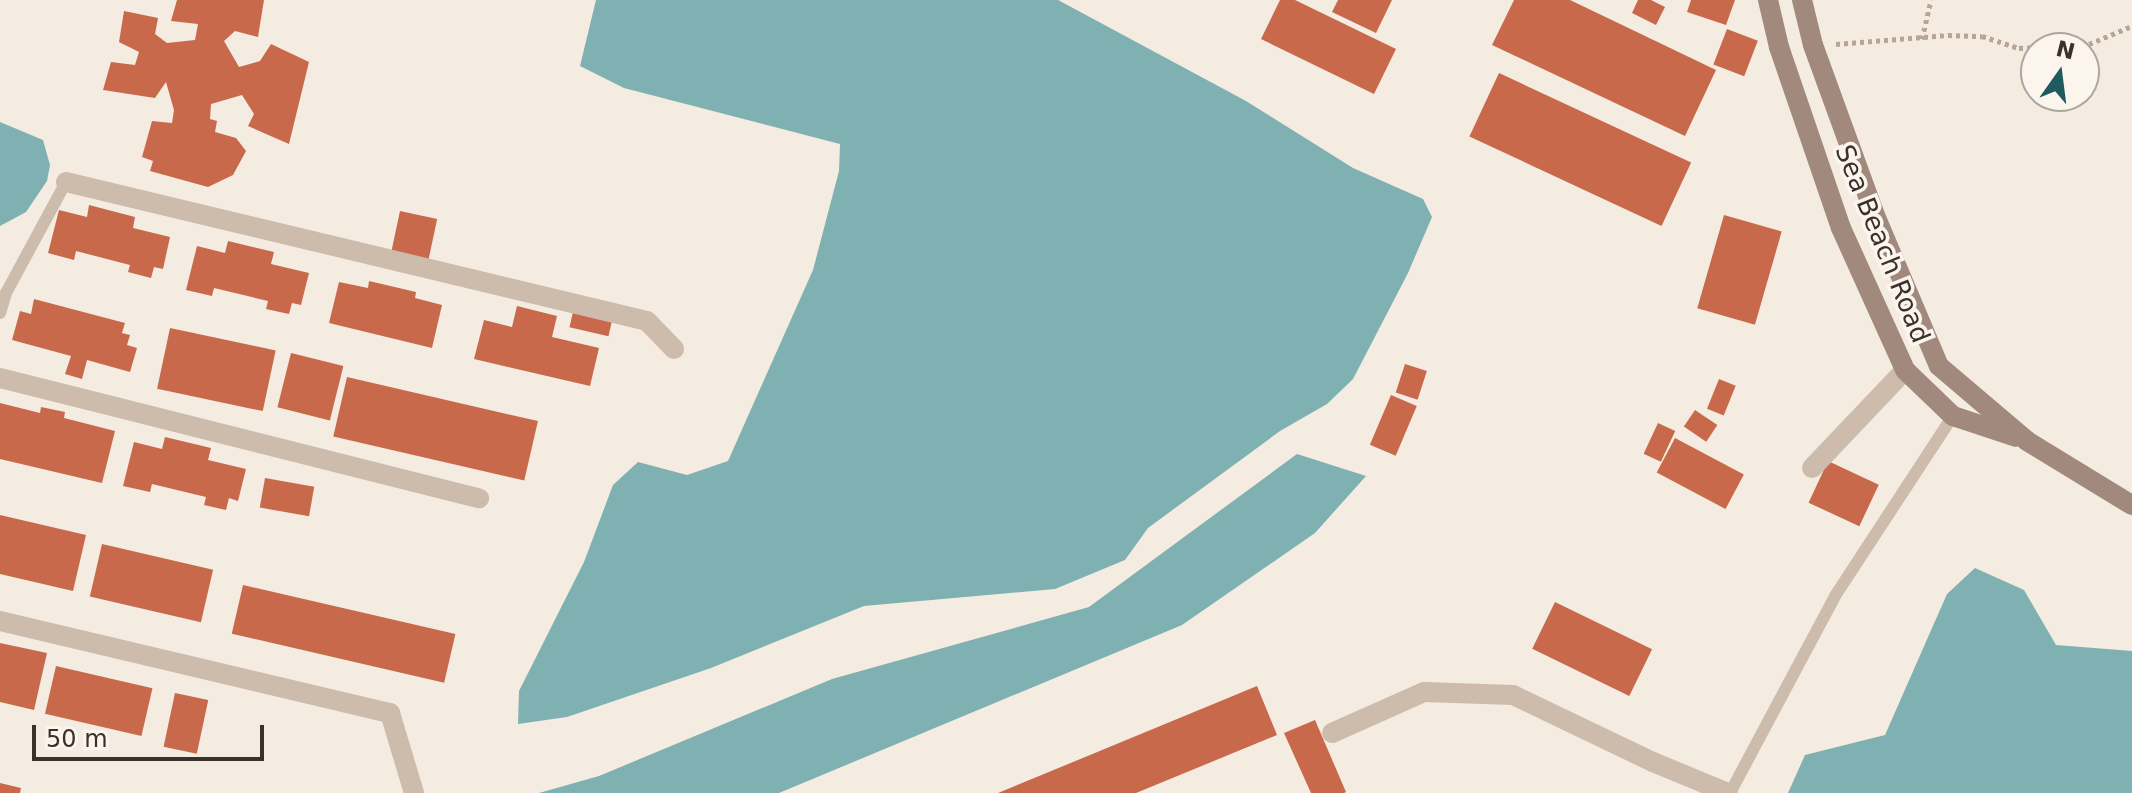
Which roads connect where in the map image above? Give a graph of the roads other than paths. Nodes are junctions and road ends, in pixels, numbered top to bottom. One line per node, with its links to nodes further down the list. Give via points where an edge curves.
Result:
1 (1768, 0): 6 (main road, Sea Beach Road, via 1841,228)
2 (1802, 0): 9 (main road, Sea Beach Road, via 1874,213 1939,366)
3 (66, 182): 4 (lane); 5 (street, via 647,321)
4 (0, 313)
5 (674, 349)
6 (1905, 370): 8 (main road, Sea Beach Road); 10 (street)
7 (0, 378): 11 (street)
8 (1953, 416): 9 (main road, Sea Beach Road); 16 (lane, via 1835,596)
9 (2027, 441): 12 (main road, Sea Beach Road)
10 (1812, 468)
11 (479, 498)
12 (2132, 505)
13 (0, 621): 15 (street, via 390,713)
14 (1332, 733): 16 (street, via 1424,692 1513,695)
15 (414, 793)
16 (1729, 793)

